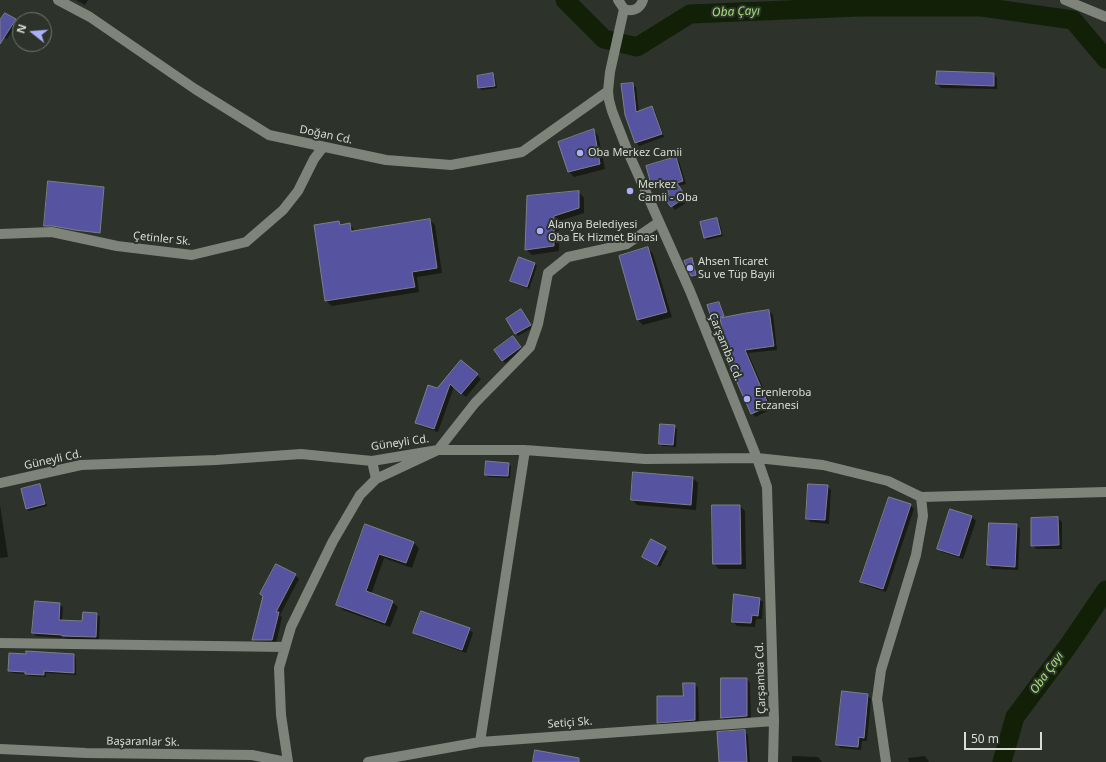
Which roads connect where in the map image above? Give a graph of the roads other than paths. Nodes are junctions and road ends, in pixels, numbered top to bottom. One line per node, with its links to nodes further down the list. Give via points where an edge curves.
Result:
1 (58, 0): 7 (street, Doğan Cd., via 90,17 195,89 269,135)
2 (643, 0): 4 (street, via 635,10)
3 (1065, 0): 5 (street)
4 (621, 4): 6 (street, Çarşamba Cd., via 620,25)
5 (1106, 17)
6 (608, 91): 7 (street, Doğan Cd., via 522,152 451,165 386,160); 8 (street, Çarşamba Cd., via 628,152)
7 (323, 147): 9 (street, Çetinler Sk., via 298,191 283,210 246,242 192,255 117,246 52,232)
8 (659, 222): 10 (street, via 627,244 568,257 548,273 538,324 530,347 475,403); 12 (street, Çarşamba Cd., via 690,291)
9 (0, 234)
10 (438, 450): 11 (street, Güneyli Cd.); 13 (street, Güneyli Cd.); 14 (street)
11 (525, 450): 12 (street, Güneyli Cd., via 645,458); 21 (street)
12 (757, 458): 17 (street, Güneyli Cd., via 823,465 888,481); 20 (street, Çarşamba Cd., via 767,487)
13 (372, 461): 14 (street); 15 (street, Güneyli Cd., via 301,454 81,465)
14 (376, 479): 19 (street, via 360,495 333,541 291,628)
15 (0, 483)
16 (1106, 492): 17 (street)
17 (921, 497): 27 (street, via 923,516 916,555 881,670 877,699)
18 (0, 643): 19 (street)
19 (285, 647): 24 (street, via 278,668)
20 (774, 721): 21 (street, Setiçi Sk.); 26 (street, Çarşamba Cd.)
21 (480, 742): 23 (street, Setiçi Sk.)
22 (0, 749): 24 (street, Başaranlar Sk., via 252,755)
23 (417, 758): 25 (street, Setiçi Sk.)
24 (287, 762)
25 (368, 762)
26 (773, 762)
27 (886, 762)

